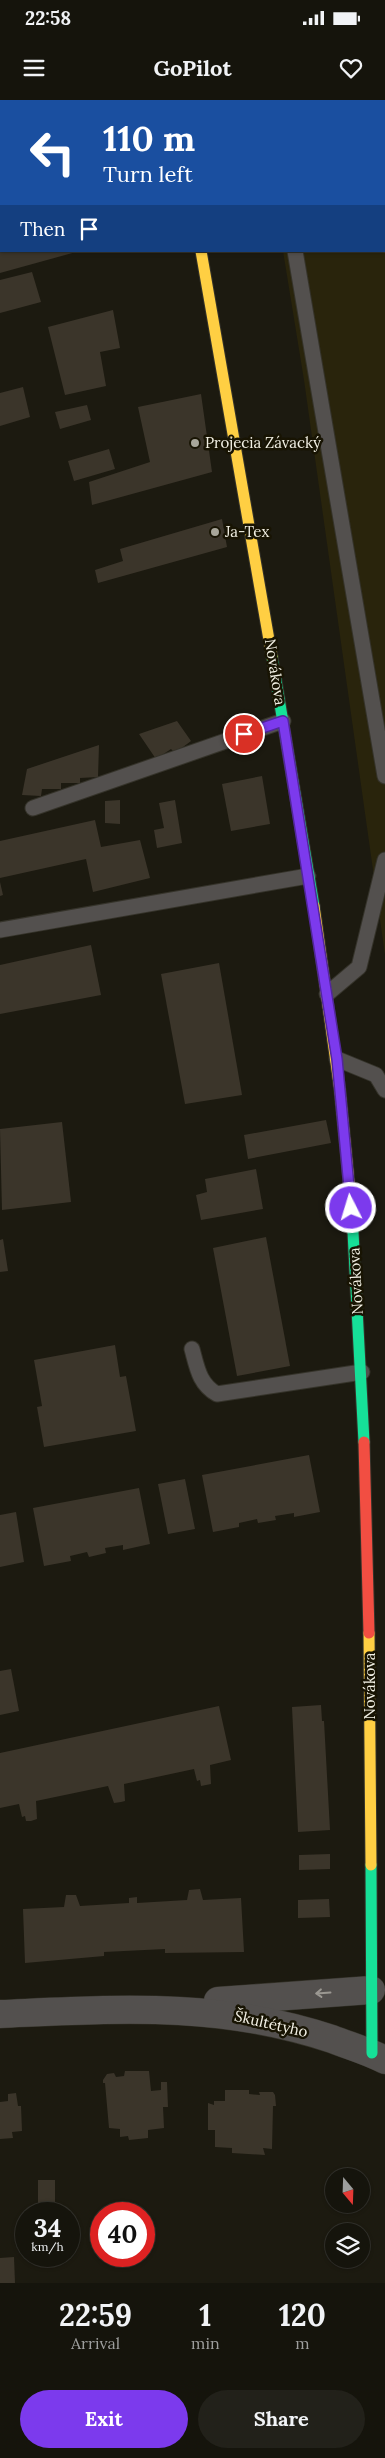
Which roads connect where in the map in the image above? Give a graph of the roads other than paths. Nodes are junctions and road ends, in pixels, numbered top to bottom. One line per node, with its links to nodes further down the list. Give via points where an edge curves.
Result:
1 (201, 252): 3 (street, Novákova)
2 (295, 252): 4 (lane)
3 (283, 721): 5 (lane); 7 (street, Novákova)
4 (385, 776)
5 (33, 808)
6 (385, 860): 9 (lane, via 359,966)
7 (308, 876): 8 (lane); 9 (street, Novákova)
8 (0, 930)
9 (327, 994): 10 (street, Novákova)
10 (337, 1059): 11 (lane, via 376,1075); 13 (street, Novákova, via 355,1247)
11 (385, 1090)
12 (192, 1349): 13 (lane, via 200,1379 217,1394)
13 (362, 1372): 14 (street, Novákova, via 370,1624)
14 (371, 1990): 15 (street, Škultétyho, one-way to 15); 17 (street, Novákova)
15 (153, 2008): 16 (street, Škultétyho); 17 (street, Škultétyho, via 200,2010 292,2026)
16 (0, 2014)
17 (378, 2056)

